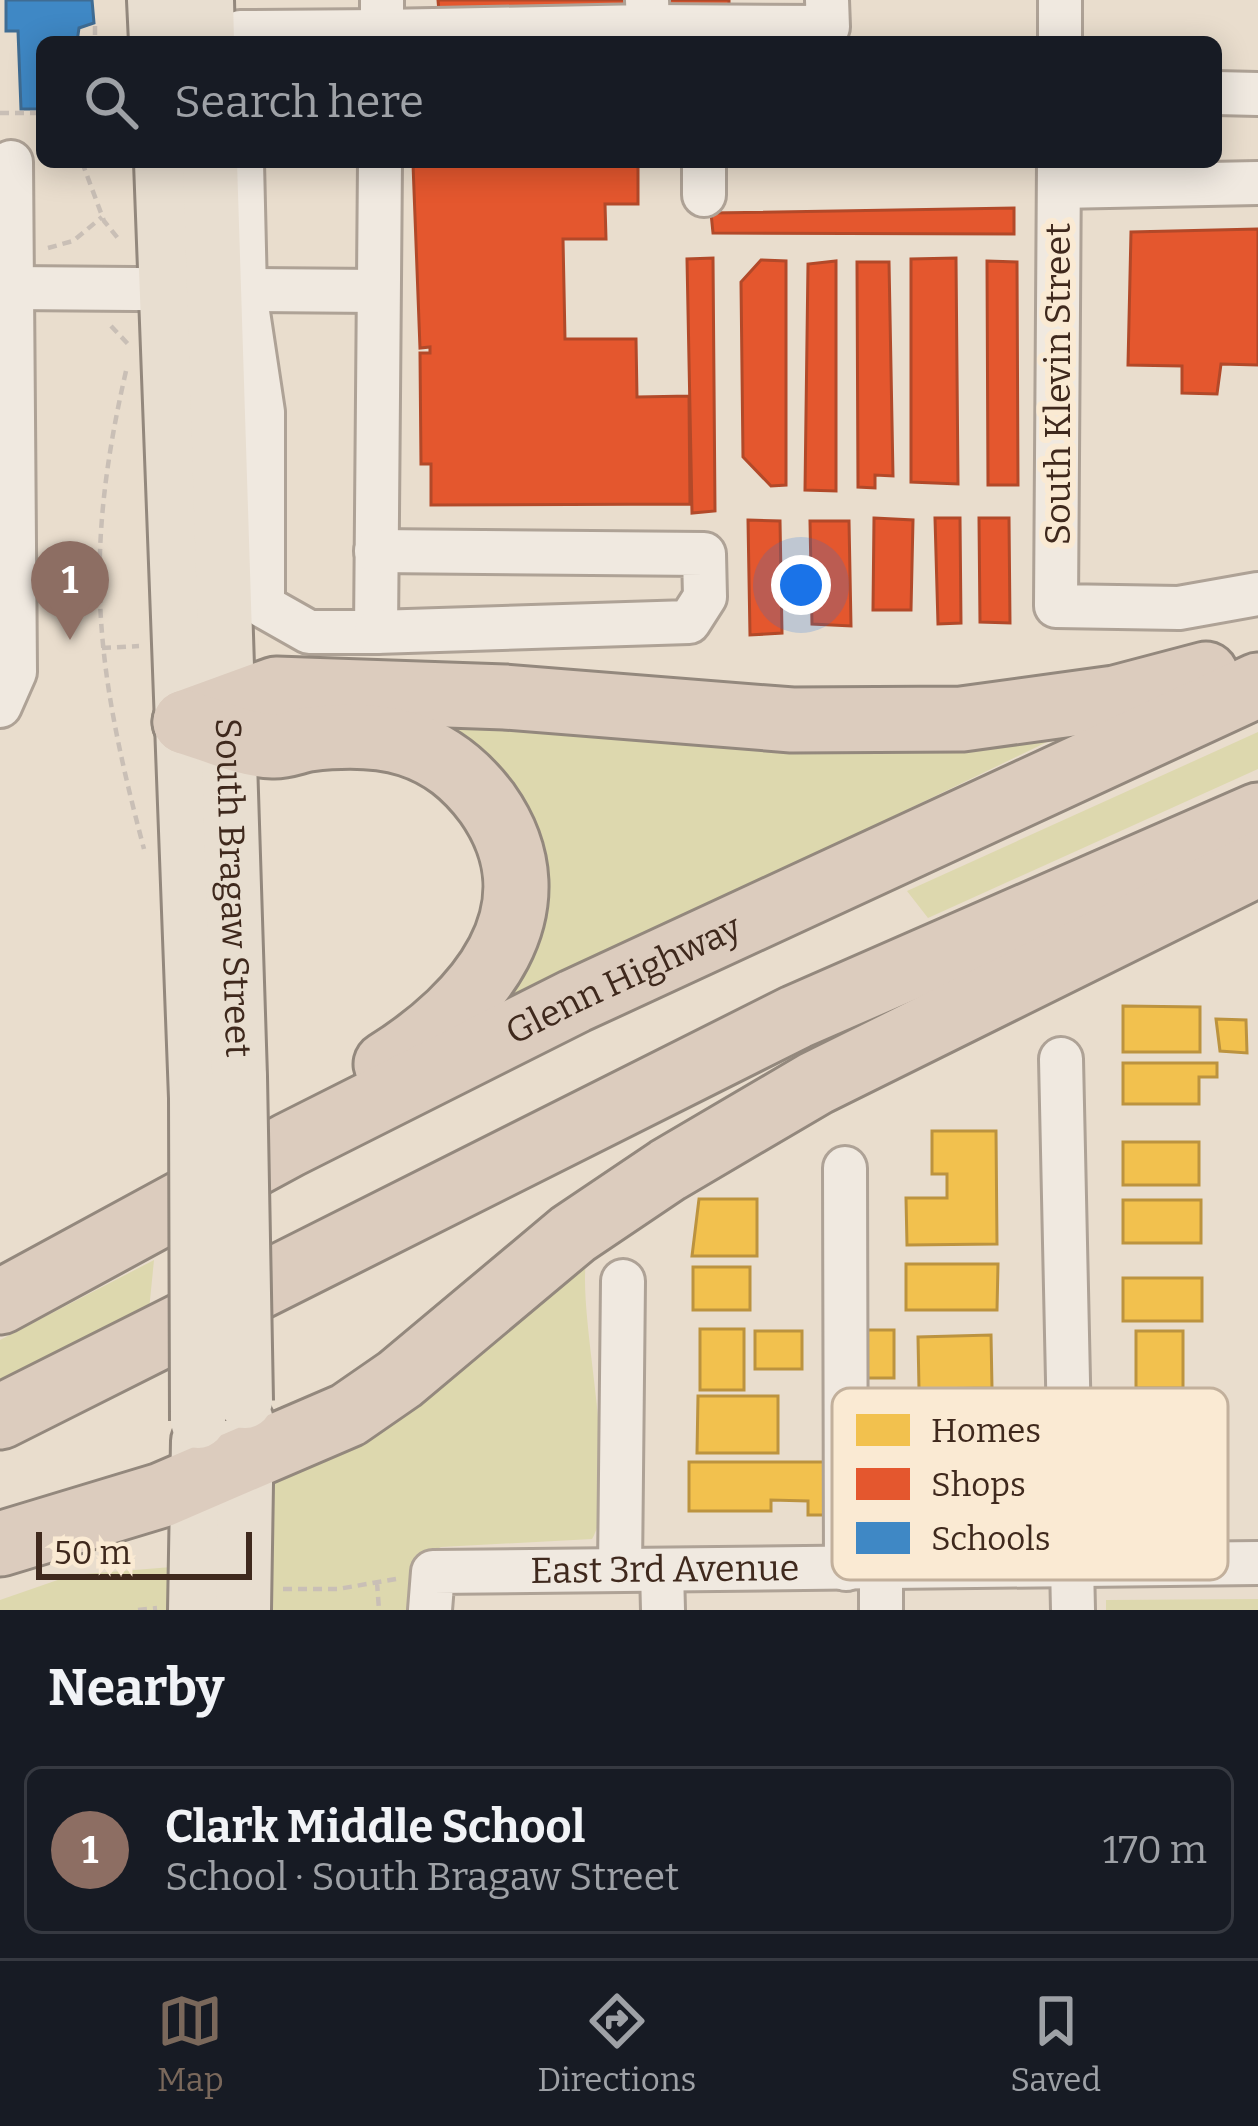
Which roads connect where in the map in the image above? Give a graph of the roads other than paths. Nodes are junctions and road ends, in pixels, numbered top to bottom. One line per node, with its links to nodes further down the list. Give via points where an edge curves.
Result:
1 (155, 0): 6 (main road)
2 (827, 0): 7 (street, via 827,27)
3 (1060, 0): 8 (street)
4 (648, 13): 5 (street); 7 (street)
5 (382, 24): 6 (street)
6 (214, 27)
7 (704, 34)
8 (1060, 36)
9 (1222, 93): 10 (street)
10 (1258, 94)
11 (11, 162): 18 (street)
12 (164, 168): 19 (main road, South Bragaw Street)
13 (210, 168): 19 (main road, South Bragaw Street)
14 (240, 168): 19 (street)
15 (380, 168): 20 (street)
16 (1059, 174): 17 (street); 22 (street, South Klevin Street, via 1056,606 1179,608)
17 (1258, 184)
18 (12, 268): 19 (street); 26 (street, via 15,672)
19 (208, 291): 20 (street); 23 (street, via 263,412 263,605 309,632); 27 (main road, South Bragaw Street)
20 (378, 291): 21 (street)
21 (376, 551): 23 (street); 23 (street, via 704,554 705,597 689,622)
22 (1258, 594)
23 (376, 632)
24 (1258, 654): 27 (highway, via 1115,698 962,719 792,720 385,690 265,689)
25 (1258, 685): 33 (highway, Glenn Highway, via 575,1001)
26 (0, 706)
27 (213, 720): 33 (highway, via 274,747 328,736 384,739 455,768 504,832 515,878 513,918 468,997 411,1048 264,1132); 37 (main road, South Bragaw Street, bridge)
28 (1258, 815): 36 (highway, via 796,1017)
29 (1258, 864): 37 (highway, via 816,1083 686,1159 540,1259 348,1414)
30 (1061, 1059): 35 (street)
31 (845, 1168): 34 (street)
32 (623, 1281): 41 (street)
33 (20, 1292)
34 (858, 1388)
35 (1069, 1388)
36 (0, 1417)
37 (223, 1439): 38 (highway, via 162,1496); 45 (main road, South Bragaw Street); 46 (main road, South Bragaw Street)
38 (0, 1544)
39 (1228, 1563): 40 (street, East 3rd Avenue)
40 (1258, 1563)
41 (620, 1570): 43 (street, East 3rd Avenue); 44 (street, East 3rd Avenue)
42 (869, 1582): 44 (street, East 3rd Avenue)
43 (431, 1591)
44 (663, 1591)
45 (263, 1600)
46 (178, 1609)

